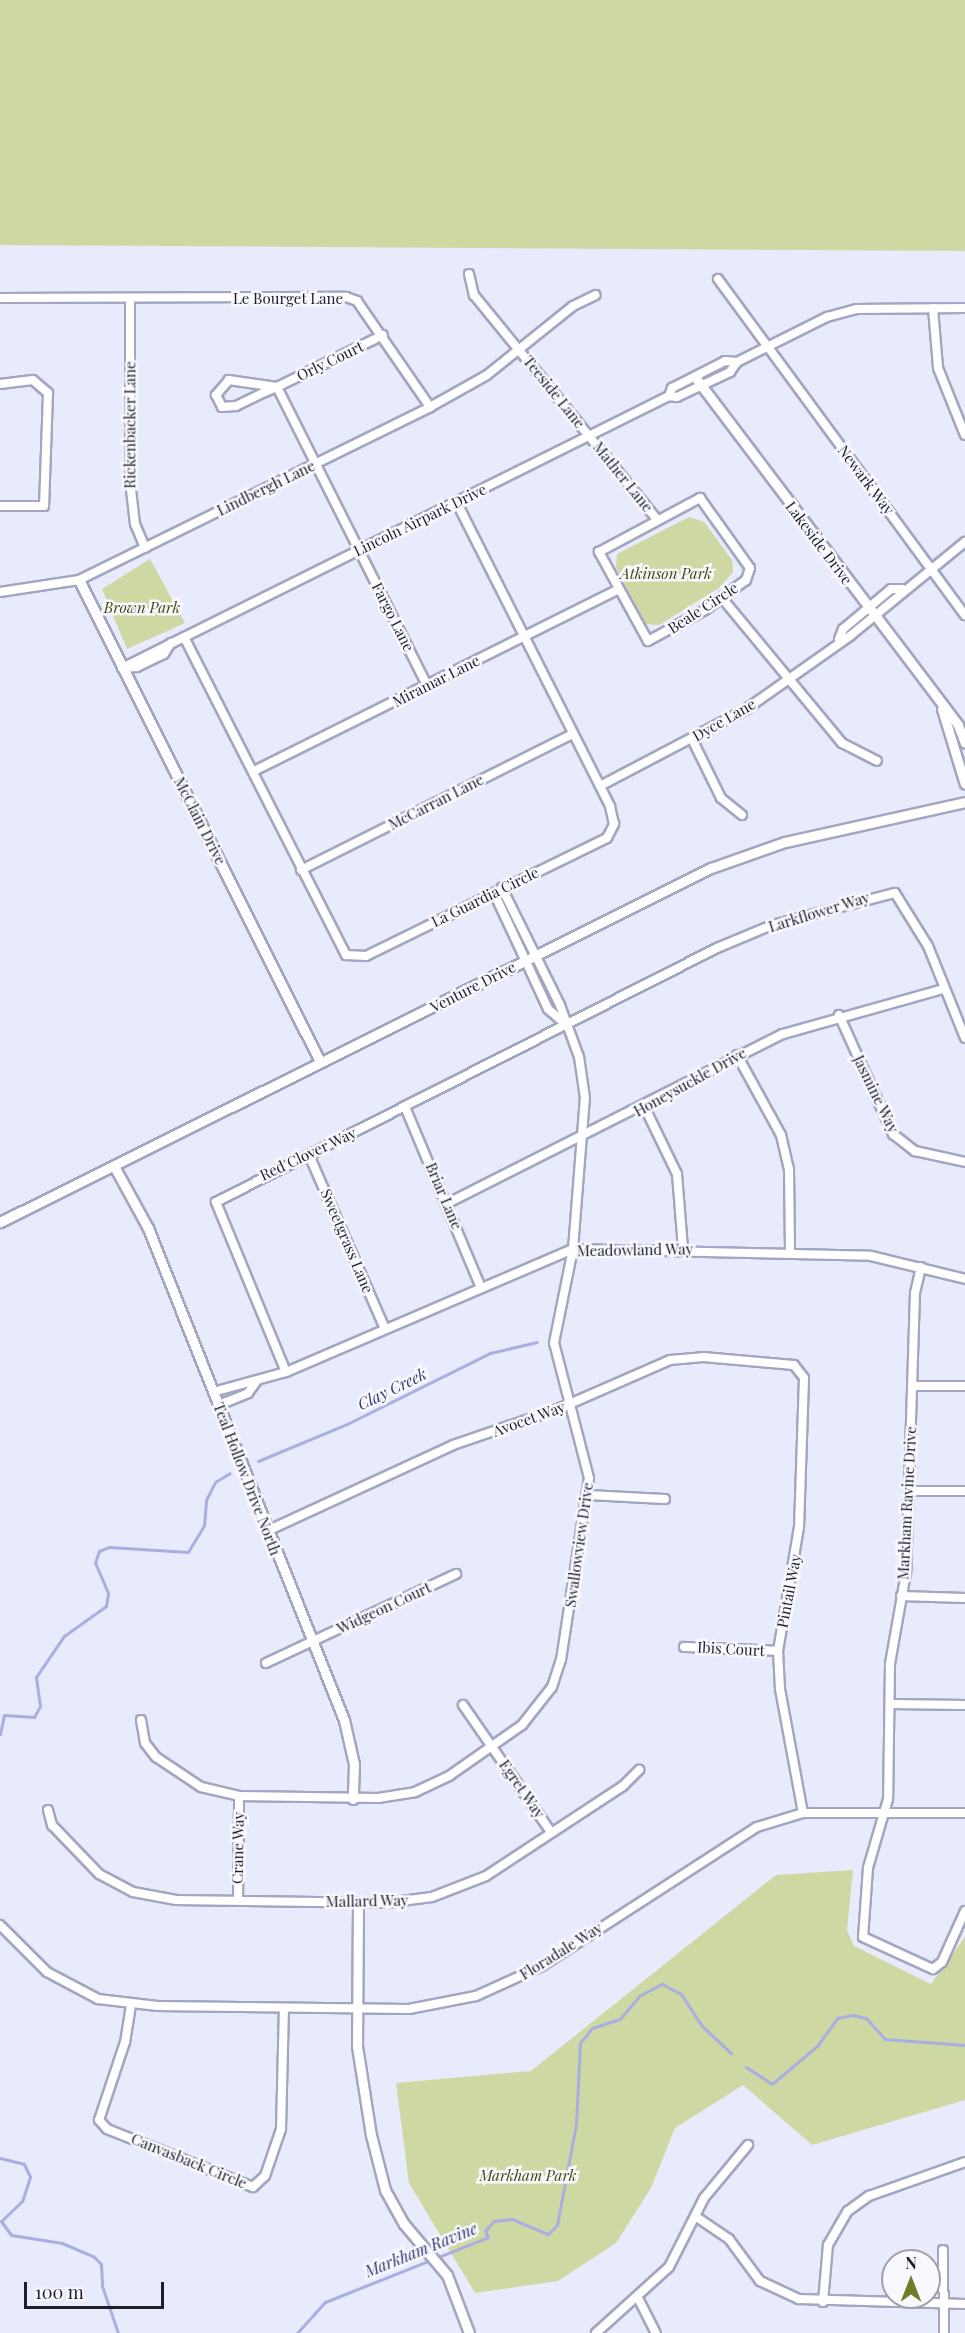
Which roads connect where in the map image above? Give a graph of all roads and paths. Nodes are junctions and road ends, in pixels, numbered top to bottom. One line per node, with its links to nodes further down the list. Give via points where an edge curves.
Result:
1 (469, 274): 10 (street, Teeside Lane, via 474,295)
2 (718, 279): 9 (street, Newark Way)
3 (596, 295): 10 (street, Lindbergh Lane, via 573,306)
4 (0, 298): 5 (street, Le Bourget Lane)
5 (130, 300): 8 (street, Le Bourget Lane, via 346,297 357,301); 25 (street, Rickenbacker Lane, via 130,481 135,524)
6 (933, 308): 7 (street, Lincoln Airpark Drive); 9 (street, Lincoln Airpark Drive, via 857,309); 19 (street, via 938,368)
7 (965, 308)
8 (383, 335): 15 (street, Orly Court); 17 (street, Le Bourget Lane)
9 (766, 347): 11 (street, Lincoln Airpark Drive); 27 (street, Newark Way)
10 (519, 350): 17 (street, Lindbergh Lane, via 487,375); 18 (street, Teeside Lane)
11 (737, 362): 12 (street, Lincoln Airpark Drive, via 725,361); 14 (street, Lincoln Airpark Drive, via 730,372)
12 (695, 377): 14 (street, Lakeside Drive); 16 (street, Lincoln Airpark Drive, via 672,388)
13 (0, 384): 22 (street, via 33,380 48,393 48,495 44,506 34,510)
14 (702, 386): 16 (street, Lincoln Airpark Drive); 33 (street, Lakeside Drive)
15 (277, 387): 15 (street, Orly Court, via 229,381 216,395 228,408); 20 (street, Fargo Lane)
16 (669, 396): 18 (street, Lincoln Airpark Drive)
17 (430, 407): 20 (street, Lindbergh Lane)
18 (589, 435): 21 (street, Lincoln Airpark Drive); 23 (street, Mather Lane)
19 (965, 435)
20 (316, 464): 25 (street, Lindbergh Lane); 26 (street, Fargo Lane)
21 (457, 502): 26 (street, Lincoln Airpark Drive); 37 (street, La Guardia Circle)
22 (0, 506)
23 (657, 519): 30 (street, Beale Circle, via 599,552); 32 (street, Beale Circle, via 689,500 700,498 709,505 750,568 746,580)
24 (965, 542): 27 (street)
25 (145, 548): 28 (street, Lindbergh Lane)
26 (359, 549): 36 (street, Lincoln Airpark Drive); 41 (street, Fargo Lane)
27 (931, 567): 29 (street); 34 (street, Newark Way)
28 (79, 580): 31 (street, Lindbergh Lane); 39 (street, McClain Drive)
29 (902, 589): 33 (street, Dyce Lane, via 891,589); 35 (street, Dyce Lane)
30 (617, 590): 32 (street, Beale Circle, via 648,641); 37 (street, Miramar Lane)
31 (0, 592)
32 (722, 598): 40 (street)
33 (867, 608): 35 (street, Lakeside Drive); 38 (street, Dyce Lane)
34 (965, 615)
35 (874, 616): 38 (street, Dyce Lane); 42 (street, Lakeside Drive)
36 (184, 637): 39 (street, Lincoln Airpark Drive); 47 (street, La Guardia Circle)
37 (524, 637): 41 (street, Miramar Lane); 43 (street, La Guardia Circle)
38 (839, 639): 40 (street, Dyce Lane)
39 (122, 668): 62 (street, McClain Drive)
40 (789, 679): 44 (street, Dyce Lane); 46 (street, via 842,743)
41 (427, 686): 47 (street, Miramar Lane)
42 (942, 709): 45 (street, Lakeside Drive); 48 (street, Lakeside Drive)
43 (572, 734): 49 (street, La Guardia Circle); 52 (street, McCarran Lane)
44 (692, 739): 49 (street, Dyce Lane); 51 (street, via 721,798)
45 (965, 743)
46 (877, 761)
47 (254, 771): 52 (street, La Guardia Circle)
48 (965, 784)
49 (600, 786): 53 (street, La Guardia Circle, via 614,817 608,838)
50 (965, 802): 55 (street, Venture Drive, via 755,851)
51 (742, 815)
52 (301, 870): 54 (street, La Guardia Circle, via 339,948 356,957)
53 (502, 888): 54 (street, La Guardia Circle); 55 (street, Swallowview Drive)
54 (494, 892): 56 (street, Swallowview Drive)
55 (536, 955): 56 (street, Venture Drive); 59 (street, Swallowview Drive)
56 (525, 960): 59 (street, Swallowview Drive, via 548,1009); 62 (street, Venture Drive)
57 (943, 989): 58 (street, Honeysuckle Drive); 59 (street, Larkflower Way, via 905,901 895,893 879,894 771,925); 60 (street, Larkflower Way)
58 (839, 1015): 61 (street, Honeysuckle Drive); 67 (street, Jasmine Way, via 893,1134 915,1151)
59 (566, 1025): 63 (street, Red Clover Way); 65 (street, Swallowview Drive, via 583,1075)
60 (965, 1038)
61 (737, 1055): 64 (street, Honeysuckle Drive); 73 (street, via 781,1135 792,1199)
62 (320, 1062): 68 (street, Venture Drive)
63 (405, 1107): 66 (street, Red Clover Way); 69 (street, Briar Lane)
64 (645, 1108): 65 (street, Honeysuckle Drive); 72 (street, via 677,1174)
65 (584, 1136): 69 (street, Honeysuckle Drive); 71 (street, Swallowview Drive)
66 (309, 1155): 77 (street, Sweetgrass Lane); 79 (street, Red Clover Way, via 216,1202)
67 (965, 1162)
68 (114, 1166): 70 (street, Venture Drive); 83 (street, Teal Hollow Drive North, via 148,1228)
69 (448, 1203): 76 (street, Briar Lane)
70 (0, 1222)
71 (573, 1249): 72 (street, Meadowland Way); 76 (street, Meadowland Way); 85 (street, Swallowview Drive, via 554,1343)
72 (683, 1249): 73 (street, Meadowland Way)
73 (790, 1251): 74 (street, Meadowland Way, via 871,1256)
74 (921, 1267): 75 (street, Meadowland Way); 81 (street, Markham Ravine Drive, via 915,1293)
75 (965, 1279)
76 (480, 1285): 77 (street, Meadowland Way)
77 (384, 1327): 79 (street, Meadowland Way)
78 (800, 1369): 85 (street, Avocet Way, via 685,1357 653,1366); 96 (street, Pintail Way, via 804,1378 799,1527)
79 (286, 1372): 80 (street, Meadowland Way)
80 (256, 1382): 83 (street, Meadowland Way); 84 (street, Meadowland Way, via 248,1393)
81 (912, 1386): 82 (street); 86 (street, Markham Ravine Drive)
82 (965, 1386)
83 (213, 1392): 84 (street, Teal Hollow Drive North)
84 (219, 1405): 90 (street, Teal Hollow Drive North)
85 (570, 1405): 88 (street, Swallowview Drive, via 588,1460); 90 (street, Avocet Way, via 453,1445)
86 (910, 1491): 87 (street); 92 (street, Markham Ravine Drive)
87 (965, 1491)
88 (588, 1495): 89 (street); 102 (street, Swallowview Drive, via 561,1660 552,1687 522,1725)
89 (665, 1499)
90 (267, 1531): 94 (street, Teal Hollow Drive North)
91 (456, 1574): 94 (street, Widgeon Court)
92 (901, 1596): 93 (street); 98 (street, Markham Ravine Drive, via 891,1649)
93 (965, 1598)
94 (312, 1641): 97 (street, Widgeon Court); 105 (street, Teal Hollow Drive North, via 351,1744)
95 (684, 1647): 96 (street, Ibis Court)
96 (778, 1652): 108 (street, Pintail Way, via 780,1689)
97 (266, 1663)
98 (890, 1704): 100 (street); 107 (street, Markham Ravine Drive)
99 (463, 1705): 102 (street, Egret Way)
100 (965, 1705)
101 (141, 1720): 104 (street, Swallowview Drive, via 145,1743 171,1770 201,1786)
102 (492, 1747): 105 (street, Swallowview Drive, via 415,1792); 110 (street, Egret Way)
103 (639, 1770): 110 (street, Mallard Way)
104 (239, 1796): 105 (street, Swallowview Drive); 111 (street, Crane Way)
105 (353, 1799)
106 (48, 1810): 111 (street, Mallard Way, via 52,1825 116,1884 155,1898)
107 (886, 1811): 108 (street, Floradale Way); 109 (street, Floradale Way); 113 (street, Markham Ravine Drive, via 868,1868 863,1937 933,1969 942,1962)
108 (803, 1813): 117 (street, Floradale Way, via 737,1837 542,1966 497,1988 431,2006)
109 (965, 1813)
110 (551, 1832): 112 (street, Mallard Way, via 452,1892)
111 (238, 1900): 112 (street, Mallard Way)
112 (358, 1904): 117 (street)
113 (965, 1911)
114 (0, 1925): 115 (street, Floradale Way, via 64,1985)
115 (131, 2005): 116 (street, Floradale Way); 116 (street, Canvasback Circle, via 125,2042 99,2120 107,2128 254,2187 265,2176 281,2128)
116 (284, 2008): 117 (street, Floradale Way)
117 (357, 2010): 126 (street, via 359,2078 385,2190 456,2294)
118 (748, 2145): 120 (street)
119 (965, 2162): 123 (street, via 869,2196 848,2211 828,2245)
120 (695, 2216): 122 (street, via 669,2267); 123 (street, via 729,2239 760,2281 783,2294)
121 (943, 2250): 124 (street)
122 (638, 2298): 127 (street); 128 (street)
123 (823, 2302): 124 (street)
124 (943, 2304): 125 (street); 129 (street)
125 (965, 2304)
126 (469, 2333)
127 (596, 2333)
128 (656, 2333)
129 (944, 2333)

